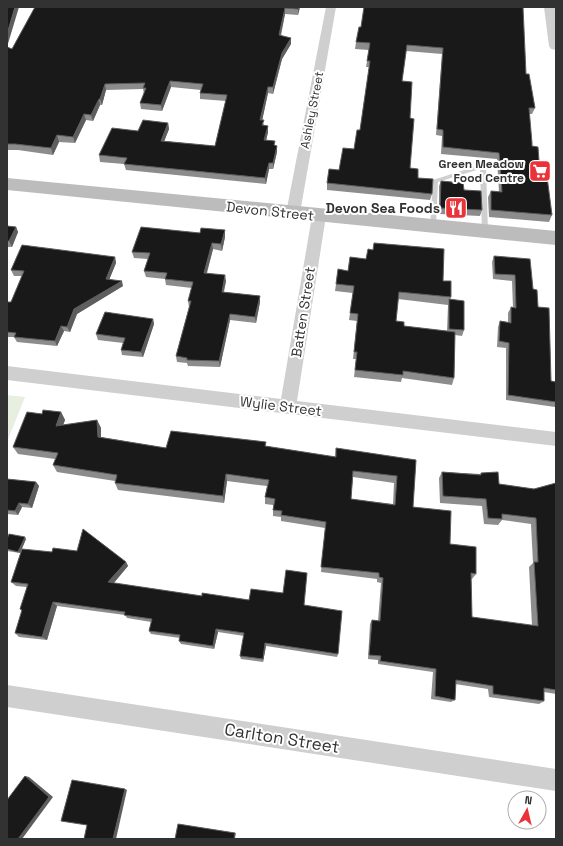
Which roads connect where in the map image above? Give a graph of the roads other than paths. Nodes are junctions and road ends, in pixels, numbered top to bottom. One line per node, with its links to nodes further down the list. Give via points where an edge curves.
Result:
1 (331, 7): 5 (street, Ashley Street)
2 (551, 7): 3 (street)
3 (556, 37)
4 (7, 184): 5 (main road, Devon Street)
5 (293, 213): 6 (main road, Devon Street)
6 (319, 216): 7 (main road, Devon Street); 11 (street, Batten Street)
7 (433, 227): 8 (main road, Devon Street); 8 (lane, via 435,181 483,166)
8 (485, 232): 9 (main road, Devon Street)
9 (556, 238)
10 (7, 373): 11 (street, Wylie Street)
11 (288, 407): 12 (street, Wylie Street)
12 (556, 439)
13 (7, 696): 14 (street, Carlton Street)
14 (556, 780)

